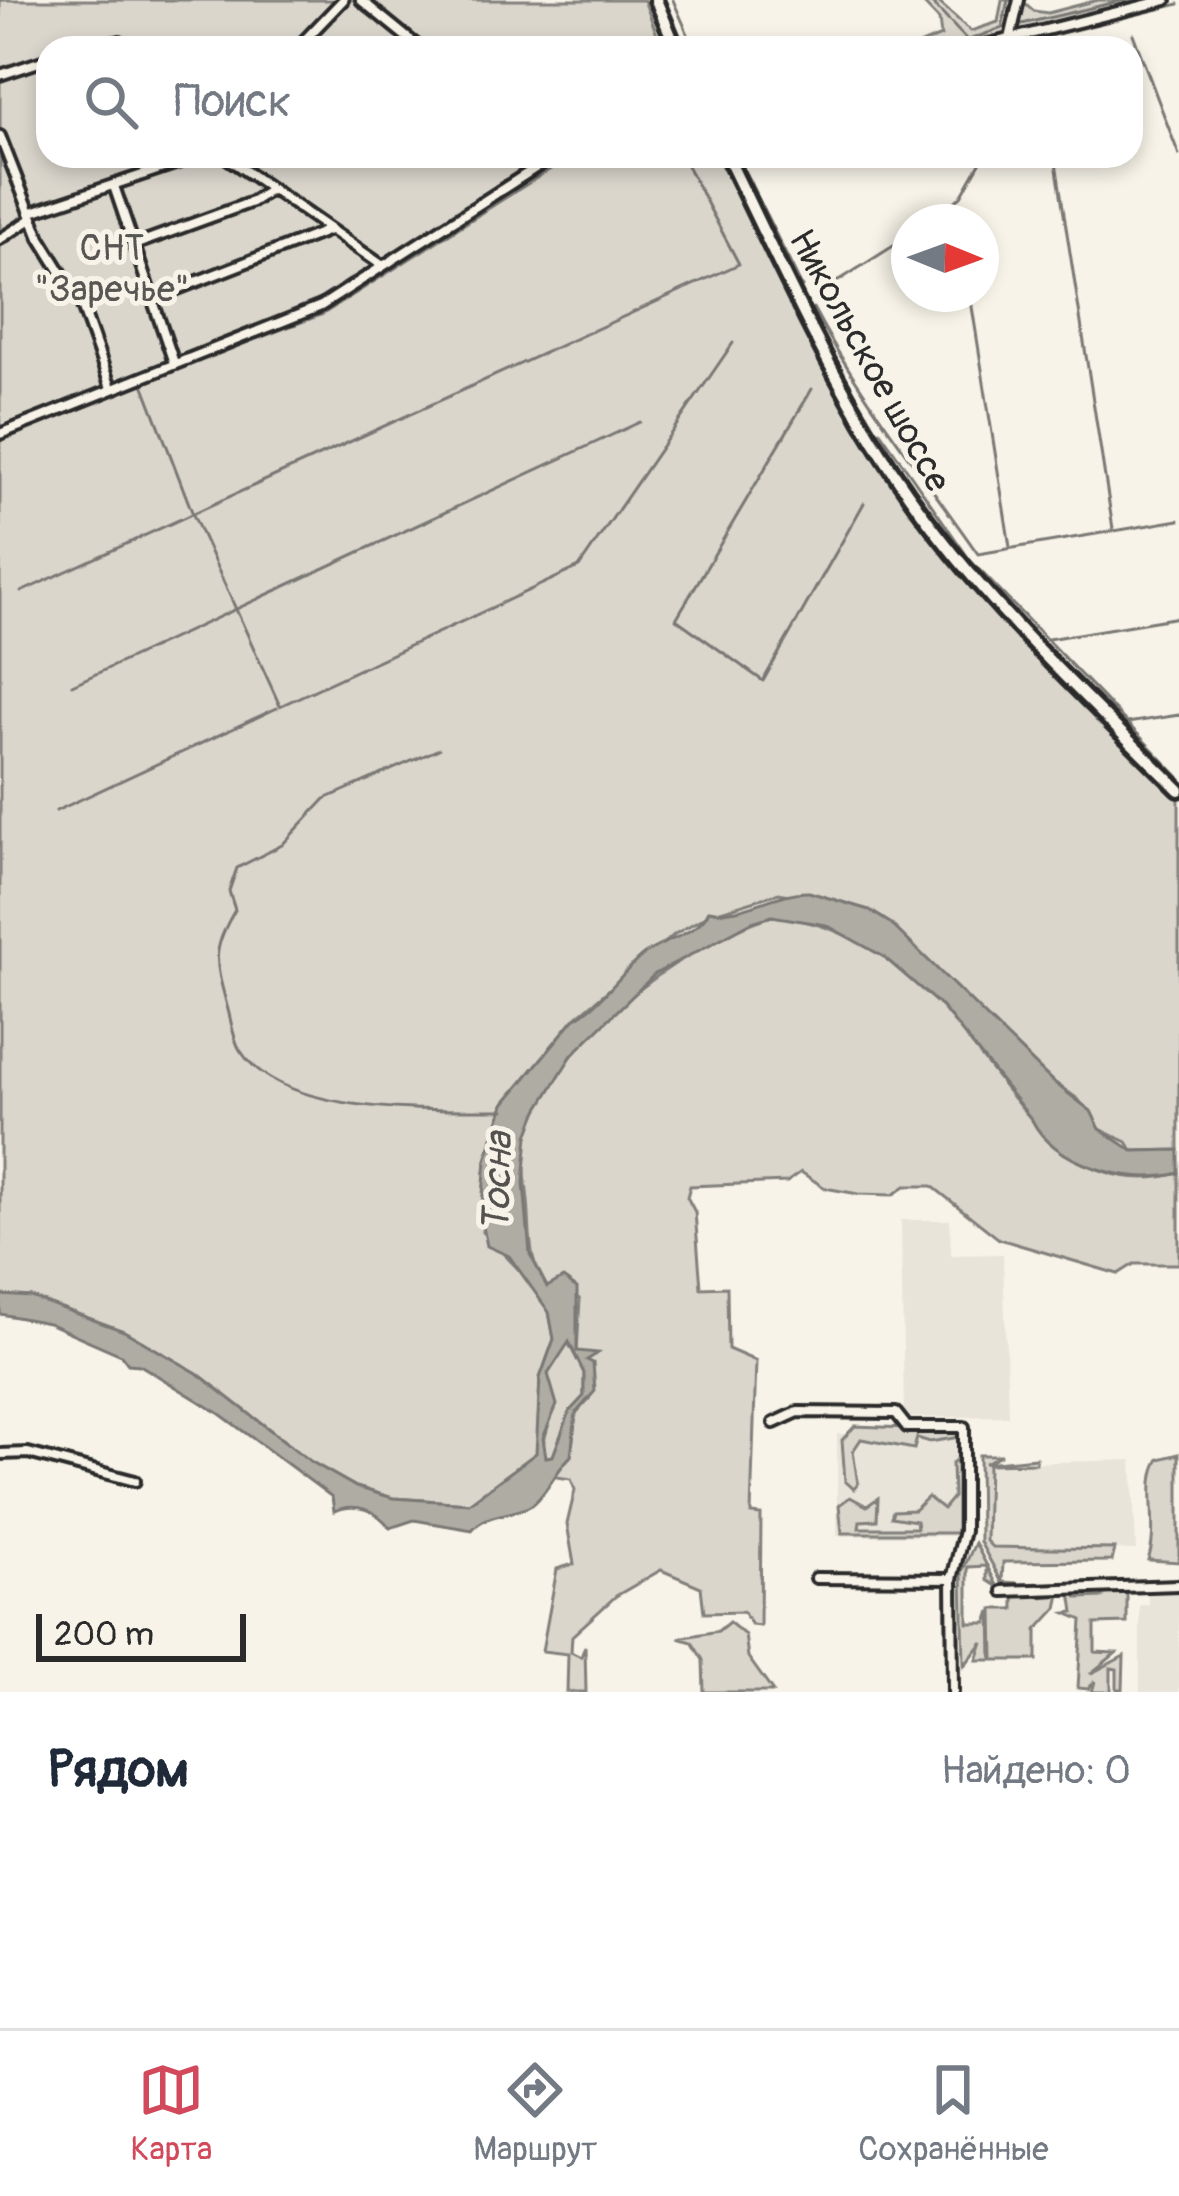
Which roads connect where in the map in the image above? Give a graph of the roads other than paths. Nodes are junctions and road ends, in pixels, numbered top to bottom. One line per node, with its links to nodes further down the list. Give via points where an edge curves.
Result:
1 (343, 0): 6 (street)
2 (361, 0): 7 (street)
3 (656, 0): 8 (main road)
4 (1019, 0): 9 (street)
5 (1166, 0): 10 (street)
6 (308, 36)
7 (405, 36)
8 (671, 36)
9 (1011, 36)
10 (1022, 36)
11 (36, 63): 12 (street)
12 (0, 75)
13 (0, 136): 20 (street)
14 (165, 168): 18 (street)
15 (241, 168): 19 (street)
16 (534, 168): 24 (street)
17 (733, 168): 29 (main road, Никольское шоссе, via 824,350 917,506 988,594)
18 (114, 186): 20 (street); 23 (street)
19 (272, 189): 21 (street); 23 (street)
20 (32, 215): 22 (street); 27 (street, via 82,306)
21 (330, 229): 24 (street); 25 (street)
22 (0, 239)
23 (134, 245): 25 (street)
24 (383, 266): 26 (street, via 322,306)
25 (152, 299): 26 (street)
26 (174, 363): 27 (street)
27 (111, 388): 28 (street)
28 (0, 434)
29 (1179, 790)
30 (773, 1423): 34 (street, via 798,1412 896,1412 907,1427 964,1427 964,1531)
31 (0, 1454): 32 (street, via 28,1453)
32 (135, 1481)
33 (816, 1578): 34 (street)
34 (952, 1579): 37 (street)
35 (1179, 1585): 36 (street)
36 (1003, 1591)
37 (953, 1692)

